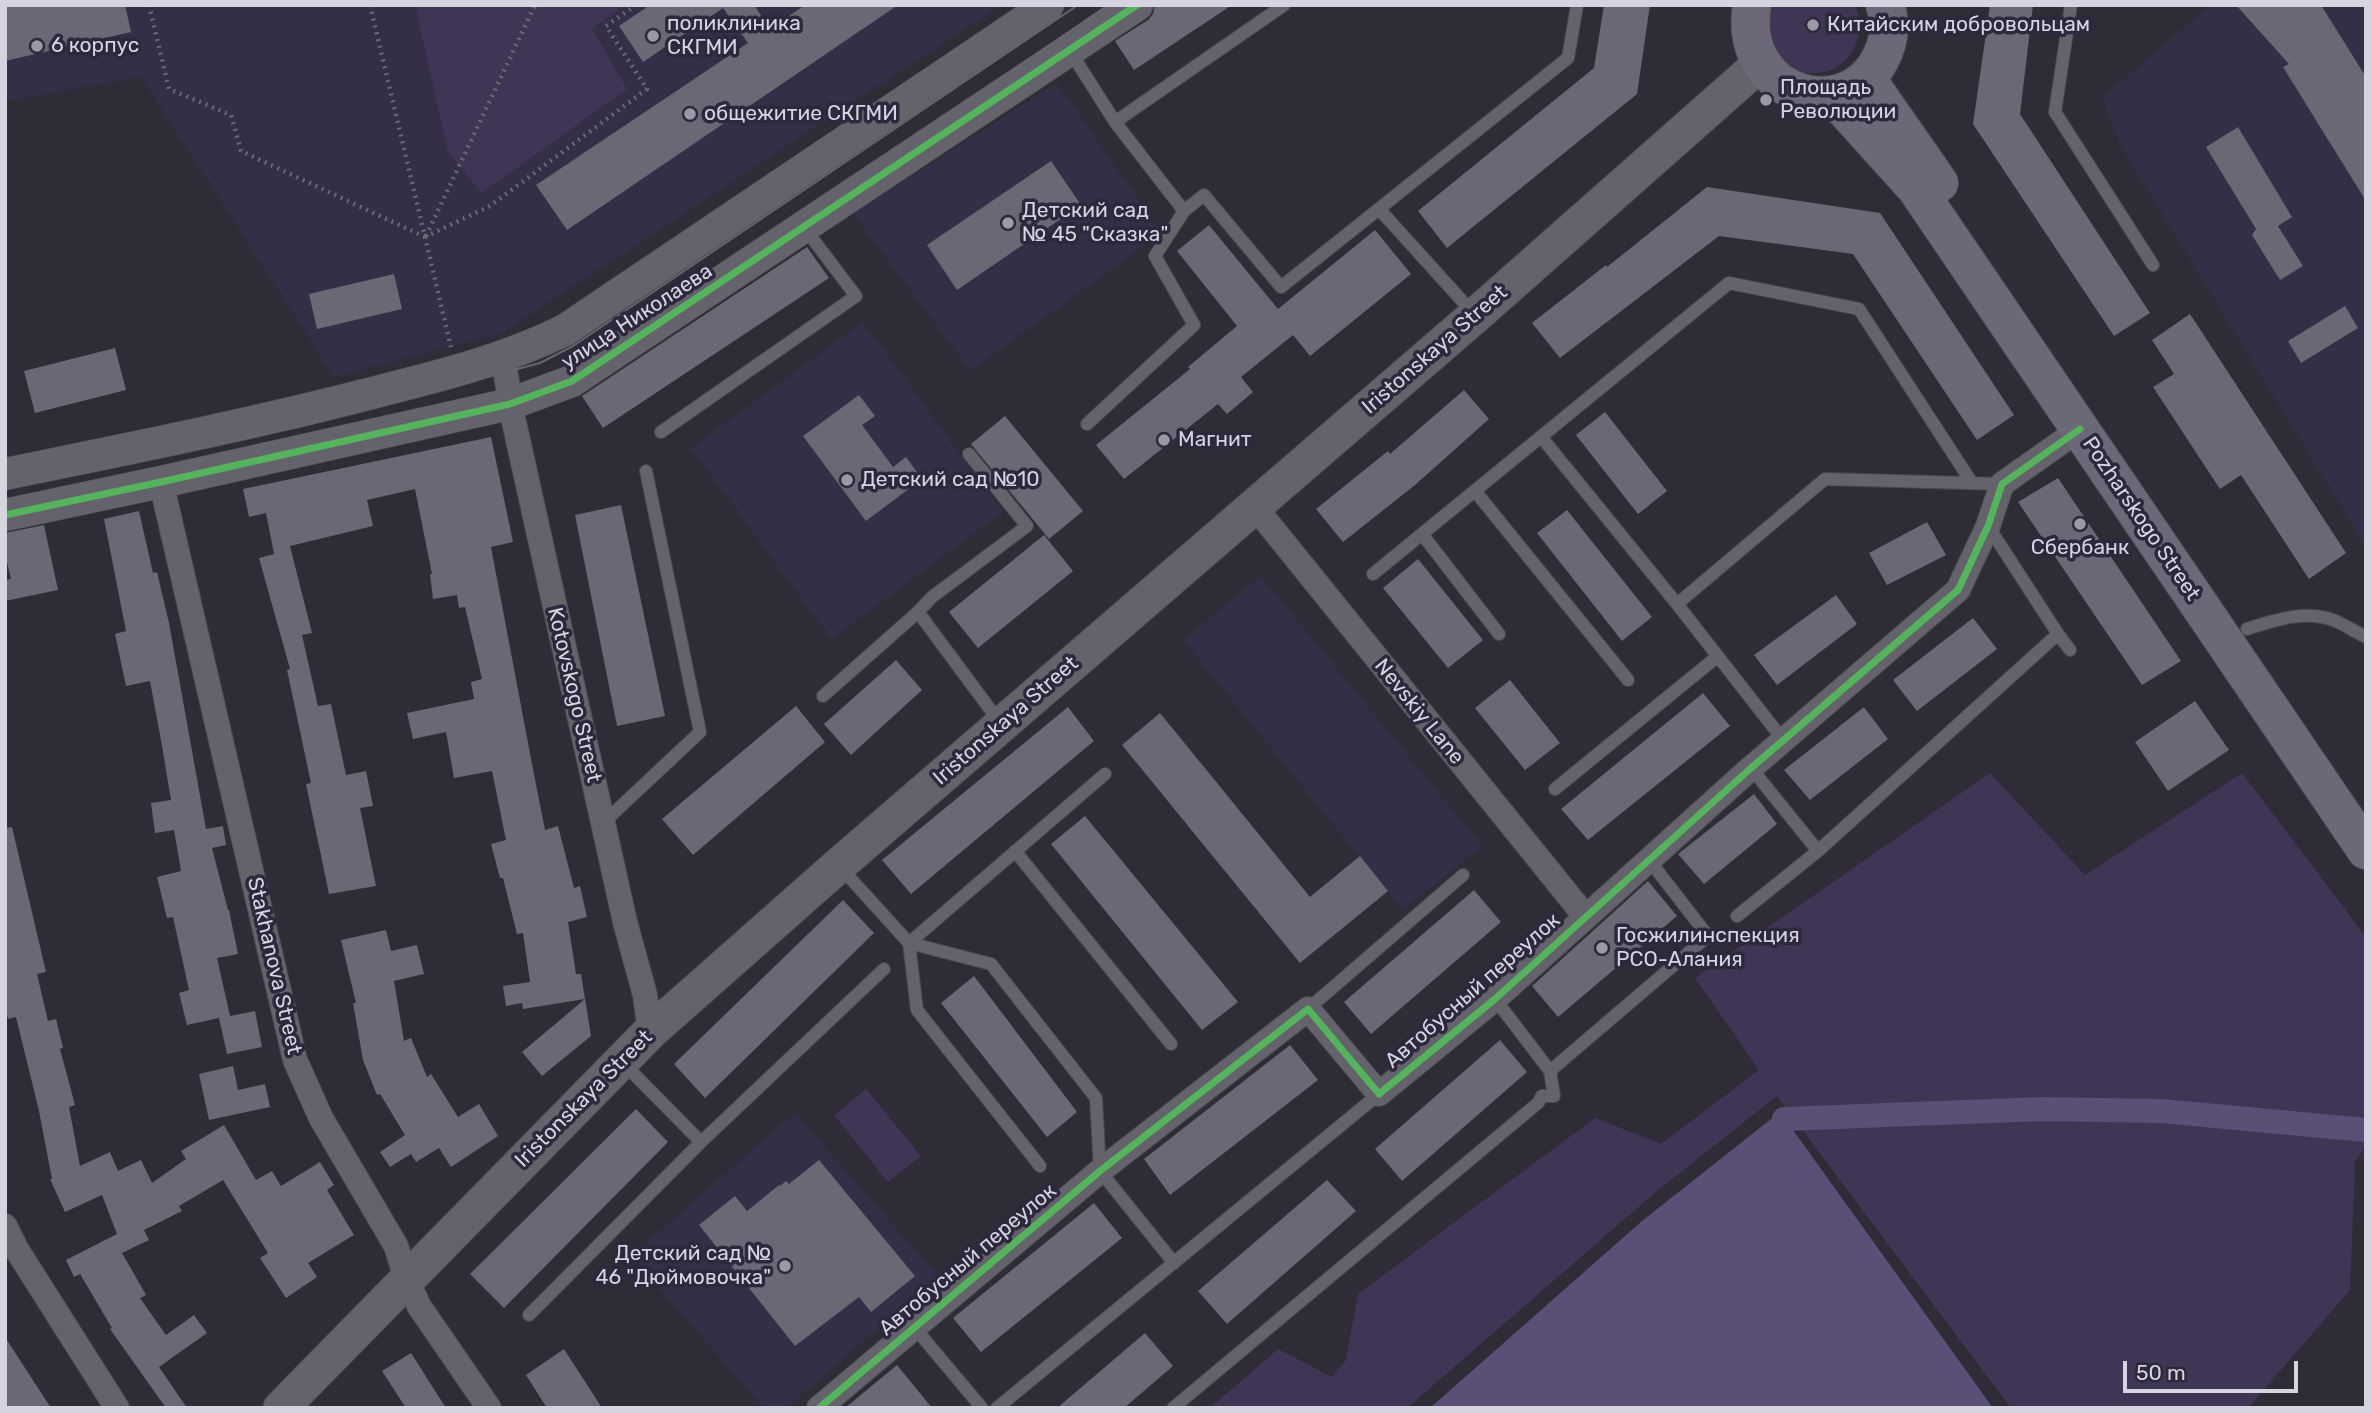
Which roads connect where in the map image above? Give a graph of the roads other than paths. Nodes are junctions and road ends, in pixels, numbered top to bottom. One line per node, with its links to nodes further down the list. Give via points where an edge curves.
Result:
1 (1137, 5): 8 (street, улица Николаева)
2 (1284, 5): 12 (lane)
3 (1577, 5): 13 (lane, via 1568,58)
4 (1752, 5): 9 (main road, via 1749,24)
5 (1885, 5): 10 (main road, via 1888,38 1880,60)
6 (2071, 5): 16 (lane, via 2055,112)
7 (1045, 6): 18 (street, улица Николаева, via 565,330)
8 (1069, 51): 12 (lane); 15 (street, улица Николаева)
9 (1760, 64): 11 (main road, via 1779,84 1805,94); 17 (main road, Iristonskaya Street)
10 (1866, 78): 11 (main road); 38 (main road, Pozharskogo Street)
11 (1832, 95): 21 (main road, Pozharskogo Street, via 1916,188)
12 (1115, 122): 14 (lane)
13 (1379, 209): 14 (lane, via 1281,287 1204,195); 17 (lane)
14 (1184, 211): 20 (lane, via 1155,256 1194,325)
15 (809, 226): 19 (street, улица Николаева, via 572,381); 22 (lane, via 809,234 856,296)
16 (2153, 265)
17 (1476, 315): 31 (main road, Iristonskaya Street)
18 (503, 356): 19 (street, Kotovskogo Street); 26 (street, улица Николаева, via 265,421)
19 (510, 404): 27 (street, улица Николаева); 52 (street, Kotovskogo Street)
20 (1087, 424)
21 (2080, 429): 29 (street); 53 (main road, Pozharskogo Street)
22 (661, 432)
23 (1542, 438): 28 (lane, via 1729,283 1859,309); 30 (lane); 36 (lane)
24 (969, 454): 37 (lane, via 1027,526)
25 (646, 471): 52 (lane, via 701,732)
26 (5, 474)
27 (161, 482): 32 (street, улица Николаева); 75 (street, Stakhanova Street, via 295,1060 321,1118 396,1246)
28 (1972, 483): 29 (lane); 36 (lane, via 1825,479)
29 (2002, 484): 33 (street, Автобусный переулок)
30 (1475, 491): 34 (lane); 44 (lane)
31 (1255, 507): 46 (main road, Iristonskaya Street); 59 (street, Nevskiy Lane)
32 (5, 515)
33 (1988, 526): 40 (lane); 47 (street, Автобусный переулок, via 1958,590)
34 (1422, 534): 35 (lane); 39 (lane)
35 (1373, 574)
36 (1677, 604): 43 (lane)
37 (918, 612): 45 (lane); 46 (lane)
38 (2247, 629): 41 (lane, via 2288,616 2311,617 2333,620); 51 (main road, Pozharskogo Street)
39 (1499, 634)
40 (2058, 634): 42 (lane); 55 (lane)
41 (2366, 637)
42 (2070, 650)
43 (1718, 656): 47 (lane); 50 (lane)
44 (1628, 680)
45 (823, 696)
46 (1002, 724): 57 (main road, Iristonskaya Street)
47 (1784, 741): 48 (street, Автобусный переулок)
48 (1751, 768): 55 (lane); 56 (street, Автобусный переулок)
49 (1105, 774): 54 (lane)
50 (1555, 789)
51 (2366, 807)
52 (603, 824): 65 (street, Kotovskogo Street)
53 (2366, 850)
54 (1015, 851): 61 (lane); 66 (lane)
55 (1818, 851): 60 (lane)
56 (1649, 860): 59 (street, Автобусный переулок); 68 (lane, via 1708,936)
57 (839, 865): 61 (lane); 65 (main road, Iristonskaya Street)
58 (1463, 875): 64 (lane)
59 (1585, 916): 63 (street, Автобусный переулок)
60 (1737, 916)
61 (909, 943): 71 (lane, via 917,1010); 72 (lane, via 991,964 1096,1098)
62 (884, 968): 70 (lane)
63 (1495, 999): 68 (lane); 69 (street, Автобусный переулок)
64 (1308, 1009): 69 (street, Автобусный переулок); 72 (street, Автобусный переулок)
65 (650, 1032): 67 (main road, Iristonskaya Street)
66 (1171, 1044)
67 (621, 1062): 70 (lane); 75 (main road, Iristonskaya Street)
68 (1550, 1071): 84 (lane, via 1554,1097 1542,1096)
69 (1379, 1094): 74 (lane, Автобусный переулок)
70 (701, 1142): 76 (lane)
71 (1040, 1166)
72 (1100, 1171): 74 (lane); 77 (street, Автобусный переулок)
73 (5, 1226): 78 (street)
74 (1174, 1263): 83 (lane, Автобусный переулок)
75 (406, 1279): 79 (main road, Iristonskaya Street); 80 (street, Stakhanova Street, via 418,1306)
76 (529, 1315)
77 (914, 1327): 81 (street, Автобусный переулок); 82 (lane, Автобусный переулок)
78 (117, 1408)
79 (281, 1408)
80 (489, 1408)
81 (819, 1408)
82 (982, 1408)
83 (998, 1408)
84 (1173, 1408)

